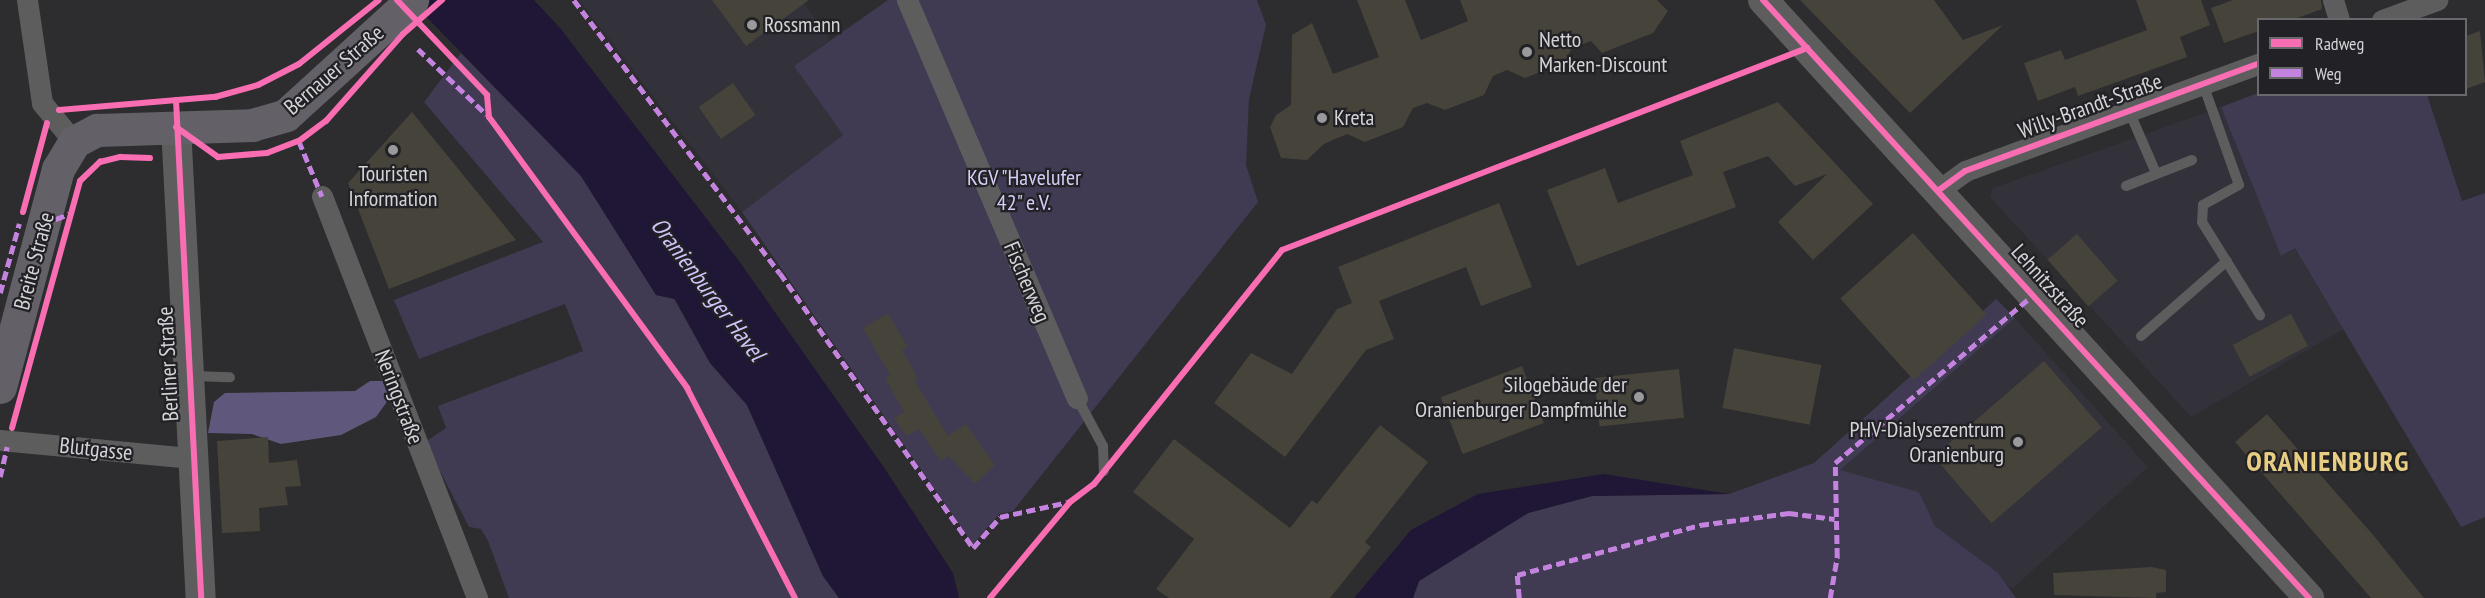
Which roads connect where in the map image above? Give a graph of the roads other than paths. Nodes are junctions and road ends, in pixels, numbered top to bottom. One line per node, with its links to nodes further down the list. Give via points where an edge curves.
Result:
1 (27, 0): 13 (street, via 42,103)
2 (907, 0): 25 (street, Fischerweg)
3 (1763, 0): 17 (main road, Lehnitzstraße)
4 (2333, 0): 7 (street)
5 (2437, 0): 8 (street)
6 (404, 7): 12 (main road, Bernauer Straße, via 286,115 252,125)
7 (2338, 18)
8 (2388, 18)
9 (2257, 65): 10 (street, Willy-Brandt-Straße)
10 (2203, 84): 11 (street, Willy-Brandt-Straße); 19 (lane, via 2239,185 2203,205 2202,222)
11 (2129, 111): 15 (lane); 17 (street, Willy-Brandt-Straße, via 1965,171)
12 (176, 127): 13 (main road, Bernauer Straße, via 97,130); 22 (main road, Berliner Straße)
13 (66, 155): 24 (main road, Breite Straße)
14 (2192, 160): 15 (lane)
15 (2156, 173): 16 (lane)
16 (2126, 186)
17 (1939, 190): 31 (main road, Lehnitzstraße)
18 (322, 196): 30 (street, Neringstraße)
19 (2227, 261): 20 (lane); 21 (lane)
20 (2260, 315)
21 (2141, 336)
22 (187, 376): 23 (lane); 27 (main road, Berliner Straße)
23 (230, 377)
24 (0, 387)
25 (1077, 398): 28 (lane, via 1103,447)
26 (0, 440): 27 (street, Blutgasse)
27 (192, 458): 29 (main road, Berliner Straße)
28 (1104, 471)
29 (201, 598)
30 (477, 598)
31 (2309, 598)

